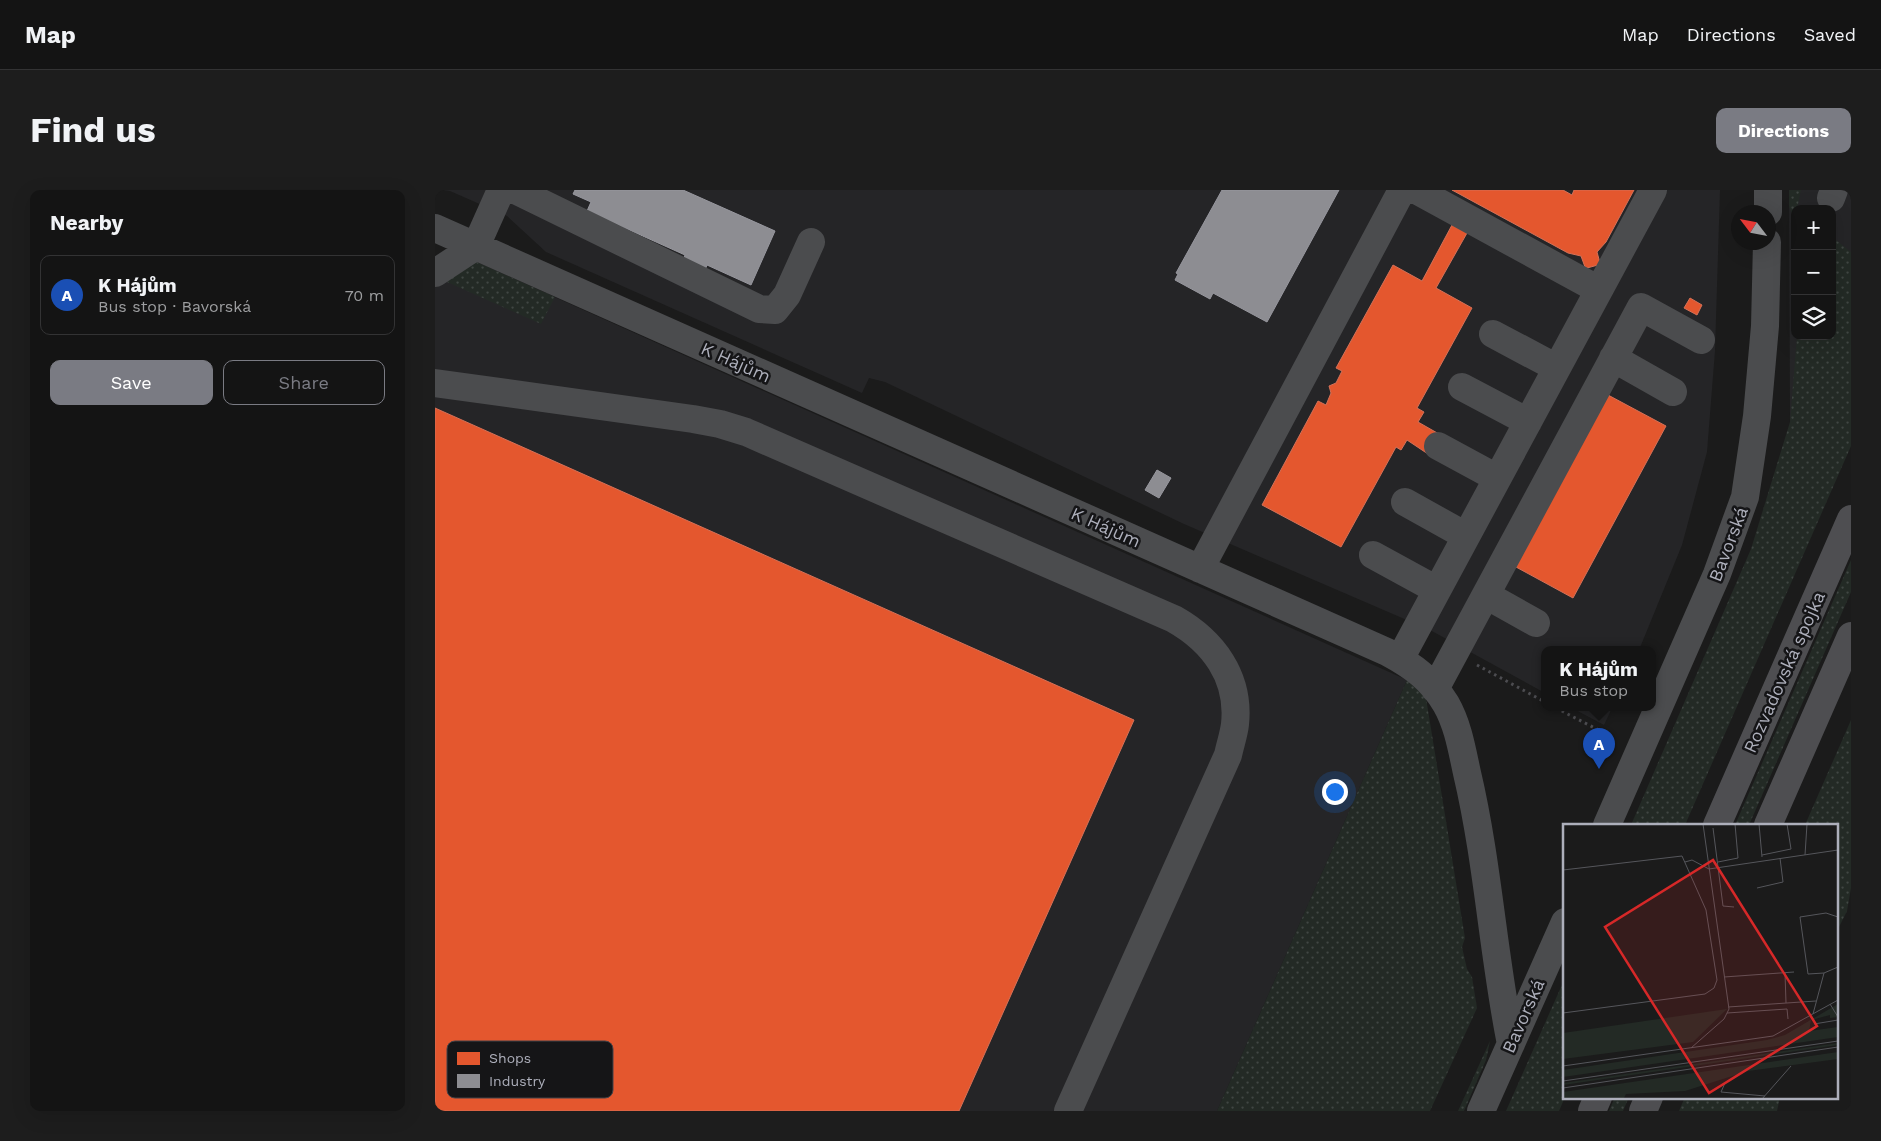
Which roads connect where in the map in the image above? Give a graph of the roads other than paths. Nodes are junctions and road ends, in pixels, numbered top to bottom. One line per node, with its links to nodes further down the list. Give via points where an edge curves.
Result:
1 (501, 190): 10 (street)
2 (515, 190): 9 (street, via 759,309 775,310 787,295)
3 (1402, 190): 28 (street)
4 (1416, 190): 13 (street)
5 (1653, 190): 13 (street)
6 (1768, 190): 7 (street)
7 (1768, 205)
8 (435, 228): 10 (street, K Hájům)
9 (811, 242)
10 (476, 246): 12 (street); 28 (street, K Hájům)
11 (1767, 250): 35 (street, Bavorská, via 1758,406 1745,496 1717,574)
12 (435, 273)
13 (1599, 290): 17 (street)
14 (1493, 334): 17 (street)
15 (1701, 340): 16 (street, via 1641,307)
16 (1613, 358): 20 (street); 30 (street)
17 (1557, 368): 21 (street)
18 (435, 383): 42 (street, via 693,419 746,432 1174,620 1202,638 1218,656 1234,698 1235,724 1227,755)
19 (1462, 387): 21 (street)
20 (1673, 392)
21 (1528, 422): 23 (street)
22 (1438, 446): 23 (street)
23 (1497, 478): 26 (street)
24 (1405, 502): 26 (street)
25 (1851, 519): 36 (highway, Rozvadovská spojka)
26 (1466, 536): 29 (street)
27 (1373, 555): 29 (street)
28 (1201, 569): 33 (street, K Hájům)
29 (1437, 590): 33 (street)
30 (1486, 595): 31 (street); 34 (street)
31 (1537, 623)
32 (1851, 636): 37 (highway)
33 (1400, 659): 34 (street, K Hájům, via 1415,668)
34 (1435, 690): 39 (street, K Hájům, via 1452,718 1475,806)
35 (1607, 824)
36 (1717, 824)
37 (1768, 824)
38 (1563, 927): 39 (street, Bavorská)
39 (1511, 1044): 43 (street, Bavorská)
40 (1598, 1098): 44 (highway)
41 (1649, 1098): 45 (highway)
42 (1068, 1111)
43 (1481, 1111)
44 (1592, 1111)
45 (1643, 1111)

